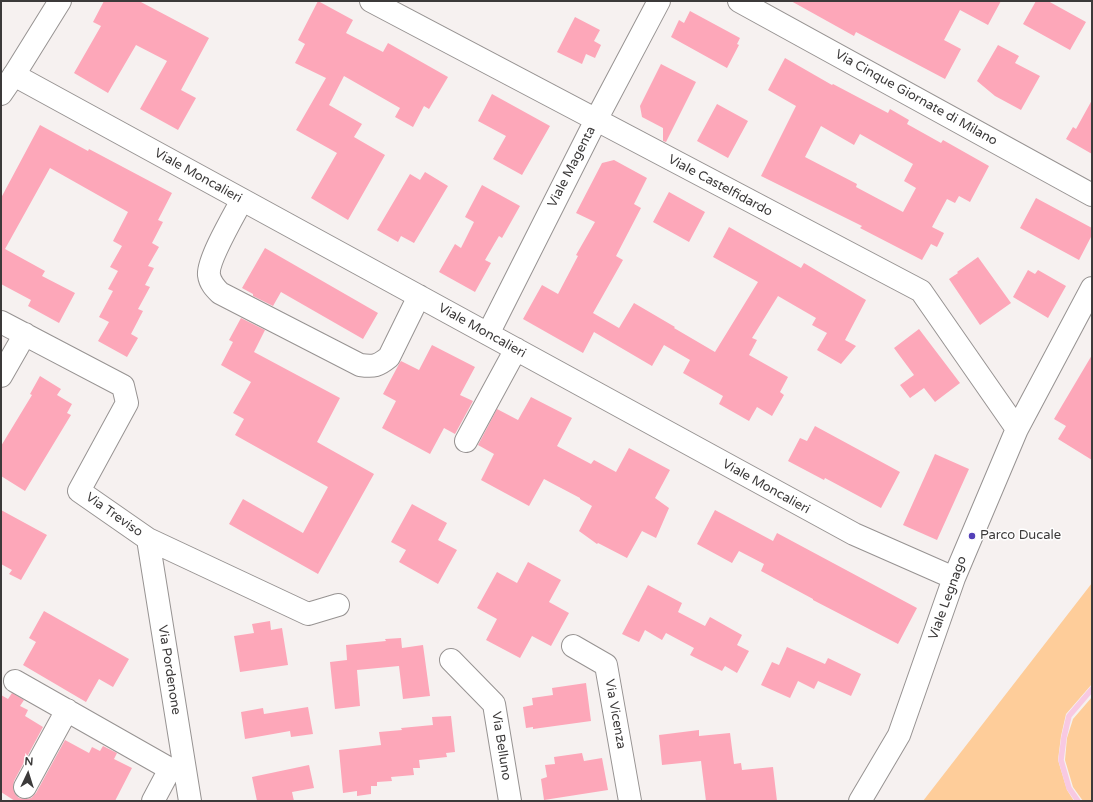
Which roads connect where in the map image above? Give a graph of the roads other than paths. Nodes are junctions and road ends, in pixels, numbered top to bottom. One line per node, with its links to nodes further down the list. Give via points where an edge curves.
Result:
1 (60, 1): 5 (street)
2 (371, 1): 7 (street, Viale Castelfidardo)
3 (659, 1): 7 (street, Viale Magenta)
4 (739, 1): 8 (street, Via Cinque Giornate di Milano)
5 (14, 75): 6 (street); 9 (street, Viale Moncalieri)
6 (1, 94)
7 (596, 120): 14 (street, Viale Magenta); 17 (street, Viale Castelfidardo, via 921,291)
8 (1092, 195)
9 (242, 200): 11 (street, Viale Moncalieri); 11 (street, via 211,262 208,275 212,285 220,293 360,365 371,367 389,357)
10 (1092, 288): 17 (street, Viale Legnago)
11 (419, 296): 14 (street, Viale Moncalieri)
12 (1, 322): 13 (street, Via Treviso)
13 (24, 334): 16 (street); 19 (street, Via Treviso, via 123,386 127,403 79,491)
14 (488, 334): 15 (street, Viale Moncalieri)
15 (516, 349): 18 (street); 20 (street, Viale Moncalieri, via 854,534)
16 (1, 376)
17 (1017, 428): 20 (street, Viale Legnago)
18 (466, 441)
19 (148, 539): 21 (street, Via Treviso, via 308,614); 26 (street, Via Pordenone)
20 (954, 578): 32 (street, Viale Legnago, via 899,735)
21 (338, 605)
22 (573, 646): 31 (street, Via Vicenza, via 606,665)
23 (451, 660): 30 (street, Via Belluno, via 494,704)
24 (15, 681): 25 (street)
25 (67, 710): 26 (street); 27 (street)
26 (177, 770): 28 (street); 29 (street, Via Pordenone)
27 (25, 787)
28 (153, 801)
29 (190, 801)
30 (510, 801)
31 (630, 801)
32 (860, 801)

